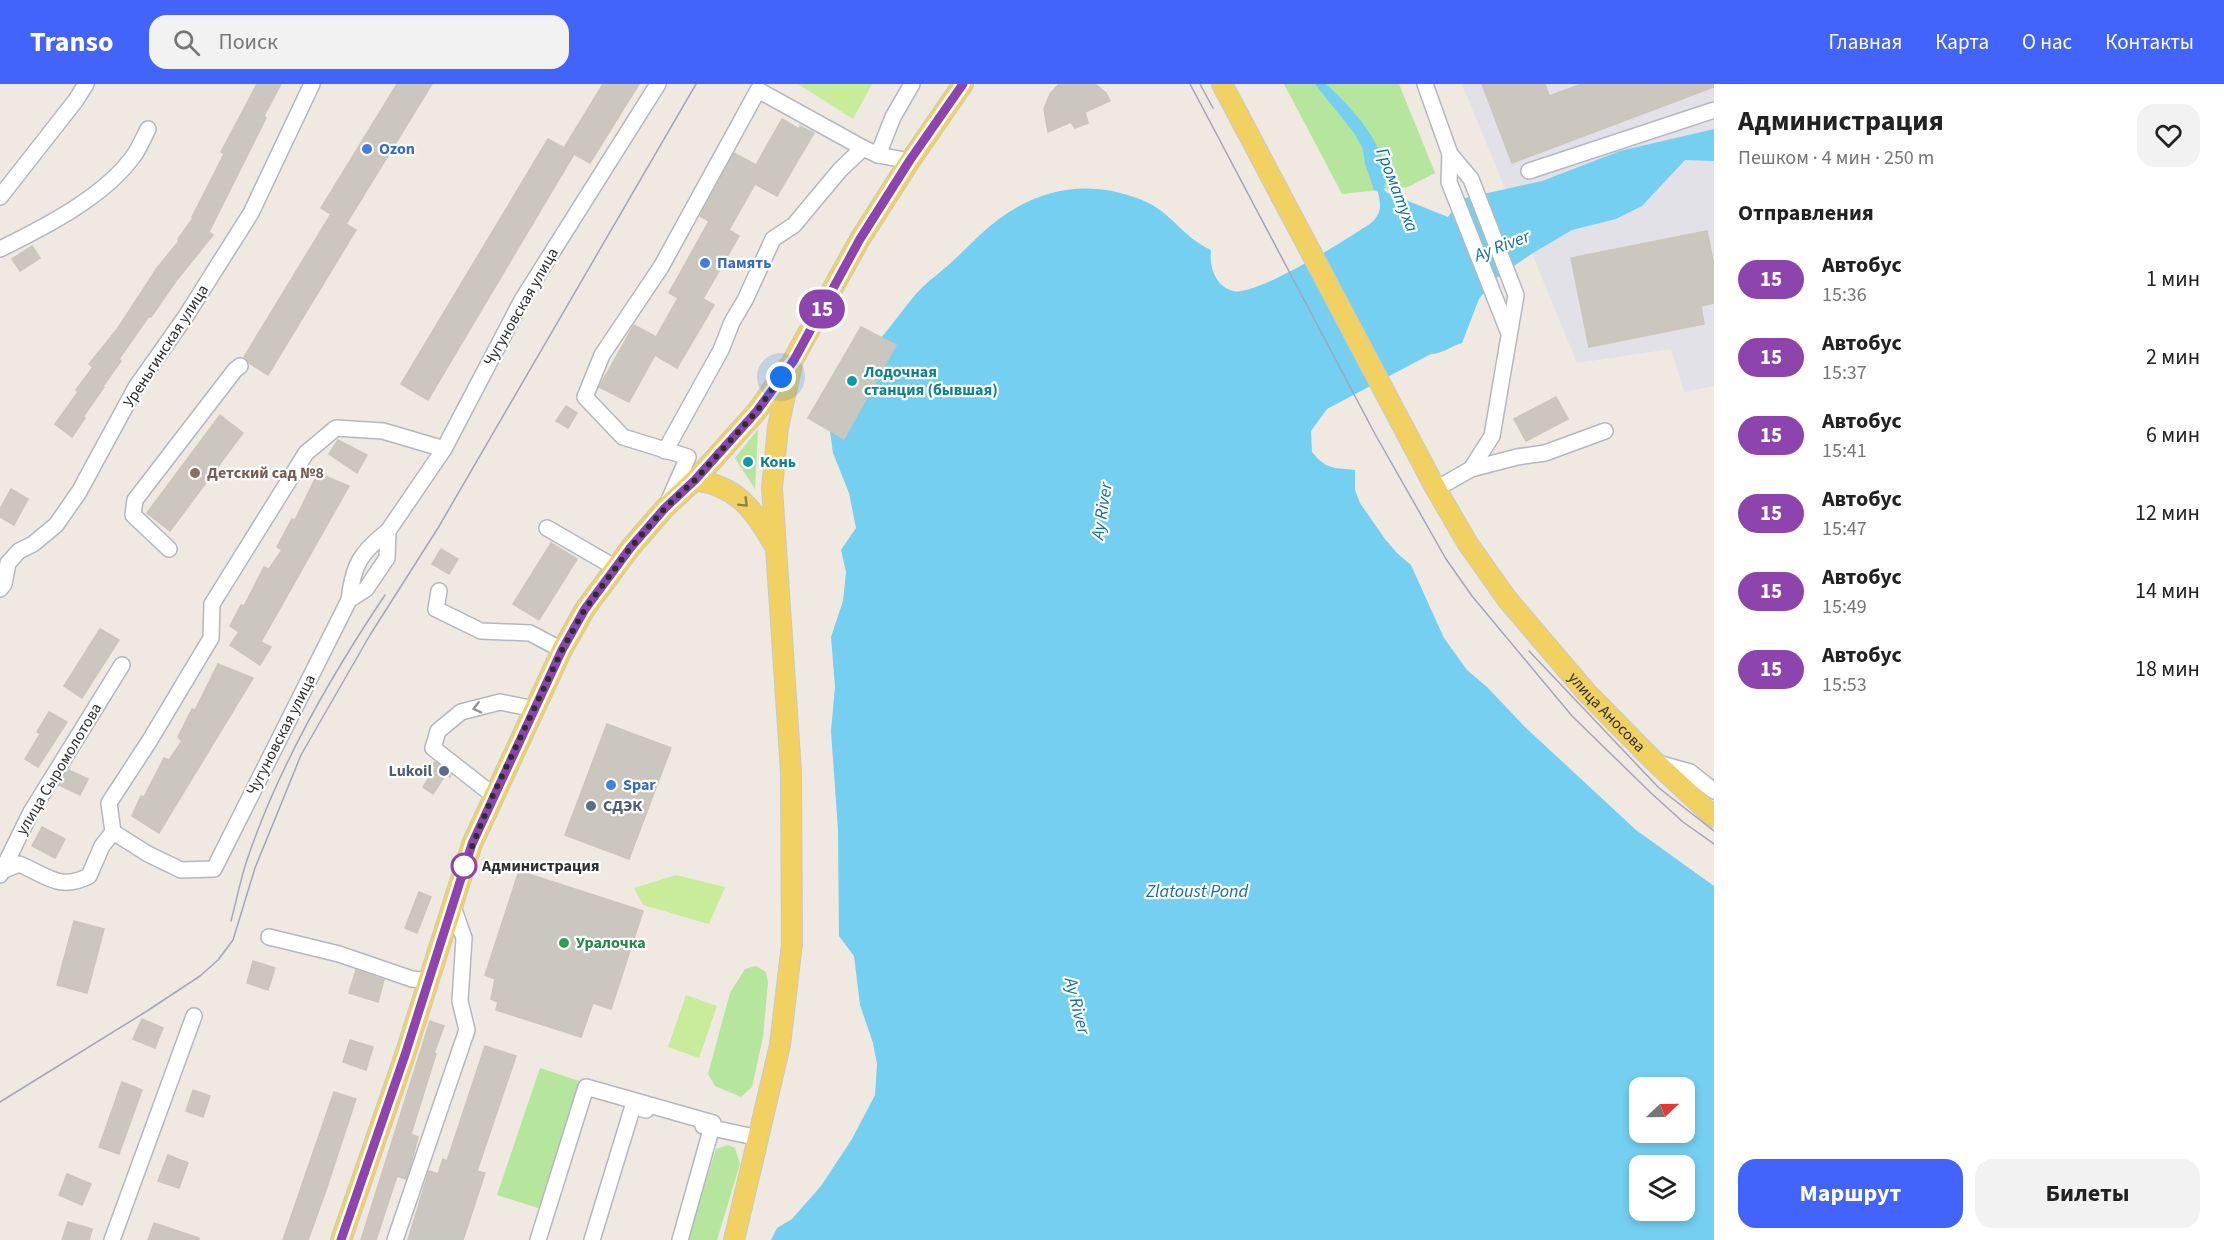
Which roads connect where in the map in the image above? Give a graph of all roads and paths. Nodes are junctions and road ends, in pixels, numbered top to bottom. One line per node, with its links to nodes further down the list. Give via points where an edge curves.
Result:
1 (86, 84): 15 (street)
2 (312, 84): 31 (street, Уреньгинская улица, via 250,213 136,387 80,492 56,525 8,563)
3 (658, 84): 21 (street, Чугуновская улица, via 522,300)
4 (912, 84): 12 (street)
5 (963, 84): 13 (main road)
6 (1222, 84): 25 (main road, улица Аносова)
7 (1425, 84): 11 (street)
8 (1714, 110): 14 (street)
9 (148, 129): 16 (street, via 135,154 99,192 37,232)
10 (863, 148): 12 (street); 22 (street, via 794,225 773,238 721,350); 22 (street, via 758,90 661,267 602,355 585,397 623,437)
11 (1450, 154): 17 (street, via 1449,182); 17 (street, via 1471,179 1516,295)
12 (878, 155): 13 (street)
13 (910, 160): 18 (main road, via 860,239)
14 (1529, 171)
15 (0, 197)
16 (0, 249)
17 (1508, 332): 23 (street, via 1492,436)
18 (794, 360): 24 (main road, via 757,411); 29 (main road, via 778,427 772,488)
19 (240, 366): 28 (street, via 135,501 133,515)
20 (1605, 431): 23 (street, via 1545,453)
21 (444, 448): 40 (street, via 383,431 336,428 306,453 212,604 211,638 109,803); 40 (street, Чугуновская улица, via 388,531 387,558 366,589 349,600 213,869 181,870)
22 (665, 451): 26 (street, via 688,457)
23 (1471, 469): 25 (street)
24 (695, 480): 26 (main road); 29 (main road, one-way to 29, via 715,483 742,499)
25 (1437, 489): 36 (main road, улица Аносова, via 1468,544 1507,599 1587,693)
26 (665, 508): 30 (main road)
27 (547, 528): 30 (street)
28 (169, 549)
29 (776, 549): 47 (main road, via 791,772 792,944 780,1045)
30 (616, 568): 33 (main road, via 585,609)
31 (0, 589)
32 (439, 591): 33 (street, via 436,609 463,623 481,631 530,633)
33 (562, 650): 35 (main road)
34 (122, 664): 41 (street, улица Сыромолотова, via 31,812)
35 (534, 709): 38 (main road); 38 (street, one-way to 38, via 500,702 461,712 438,731 433,748)
36 (1655, 762): 37 (street, via 1690,772); 39 (main road, улица Аносова)
37 (1714, 790)
38 (493, 795): 42 (main road)
39 (1714, 817)
40 (112, 832): 41 (street, via 89,876 74,883 57,882 20,864)
41 (1, 873)
42 (452, 904): 44 (main road); 50 (street, via 464,938 460,1001 467,1030)
43 (268, 937): 44 (street)
44 (428, 981): 49 (main road)
45 (194, 1016): 48 (street)
46 (712, 1129): 47 (street); 51 (street, via 713,1123 586,1087); 52 (street, via 633,1106); 53 (street)
47 (759, 1138): 54 (main road)
48 (112, 1240)
49 (340, 1240)
50 (394, 1240)
51 (538, 1240)
52 (592, 1240)
53 (680, 1240)
54 (734, 1240)

